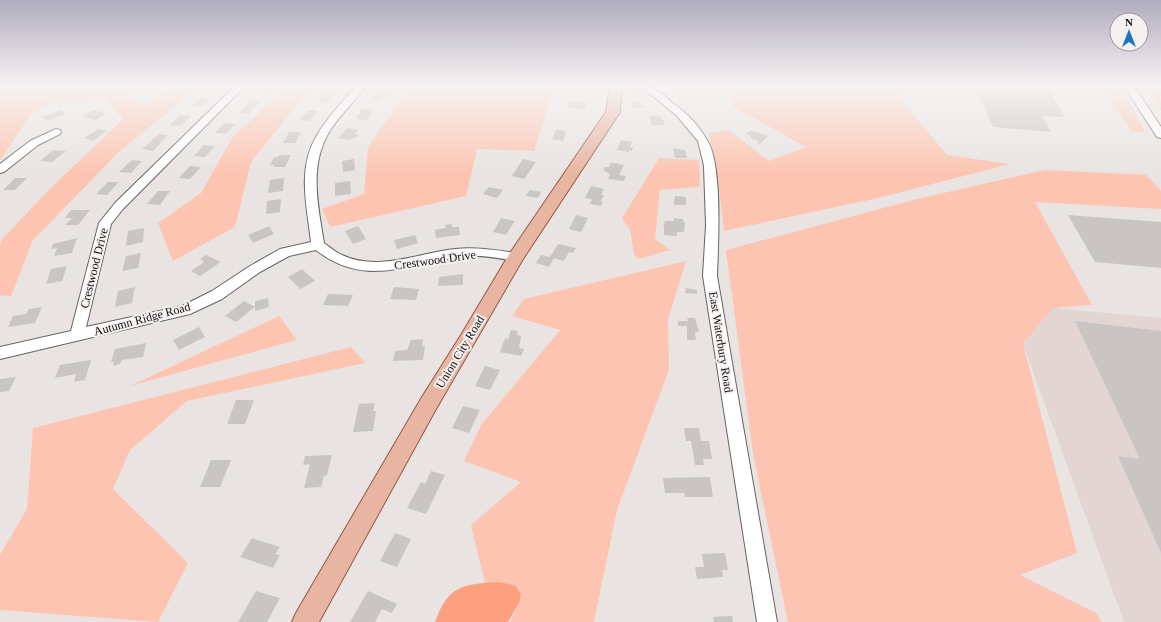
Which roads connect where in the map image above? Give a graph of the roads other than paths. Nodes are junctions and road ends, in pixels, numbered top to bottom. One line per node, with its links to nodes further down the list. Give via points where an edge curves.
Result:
1 (211, 115): 11 (street, Crestwood Drive, via 105,223)
2 (338, 115): 9 (street, via 317,143 310,173)
3 (611, 115): 10 (main road, Union City Road)
4 (682, 115): 14 (street, East Waterbury Road, via 703,141 710,166 710,276)
5 (1148, 115): 7 (street)
6 (56, 132): 8 (street, via 34,143)
7 (1161, 134)
8 (0, 170)
9 (318, 245): 10 (street, Crestwood Drive, via 337,259 362,267 396,266 471,252); 11 (street, Autumn Ridge Road, via 285,252 255,268 217,295 185,310)
10 (516, 257): 13 (main road, Union City Road, via 429,403)
11 (77, 336): 12 (street, Autumn Ridge Road)
12 (0, 353)
13 (305, 622)
14 (767, 622)

